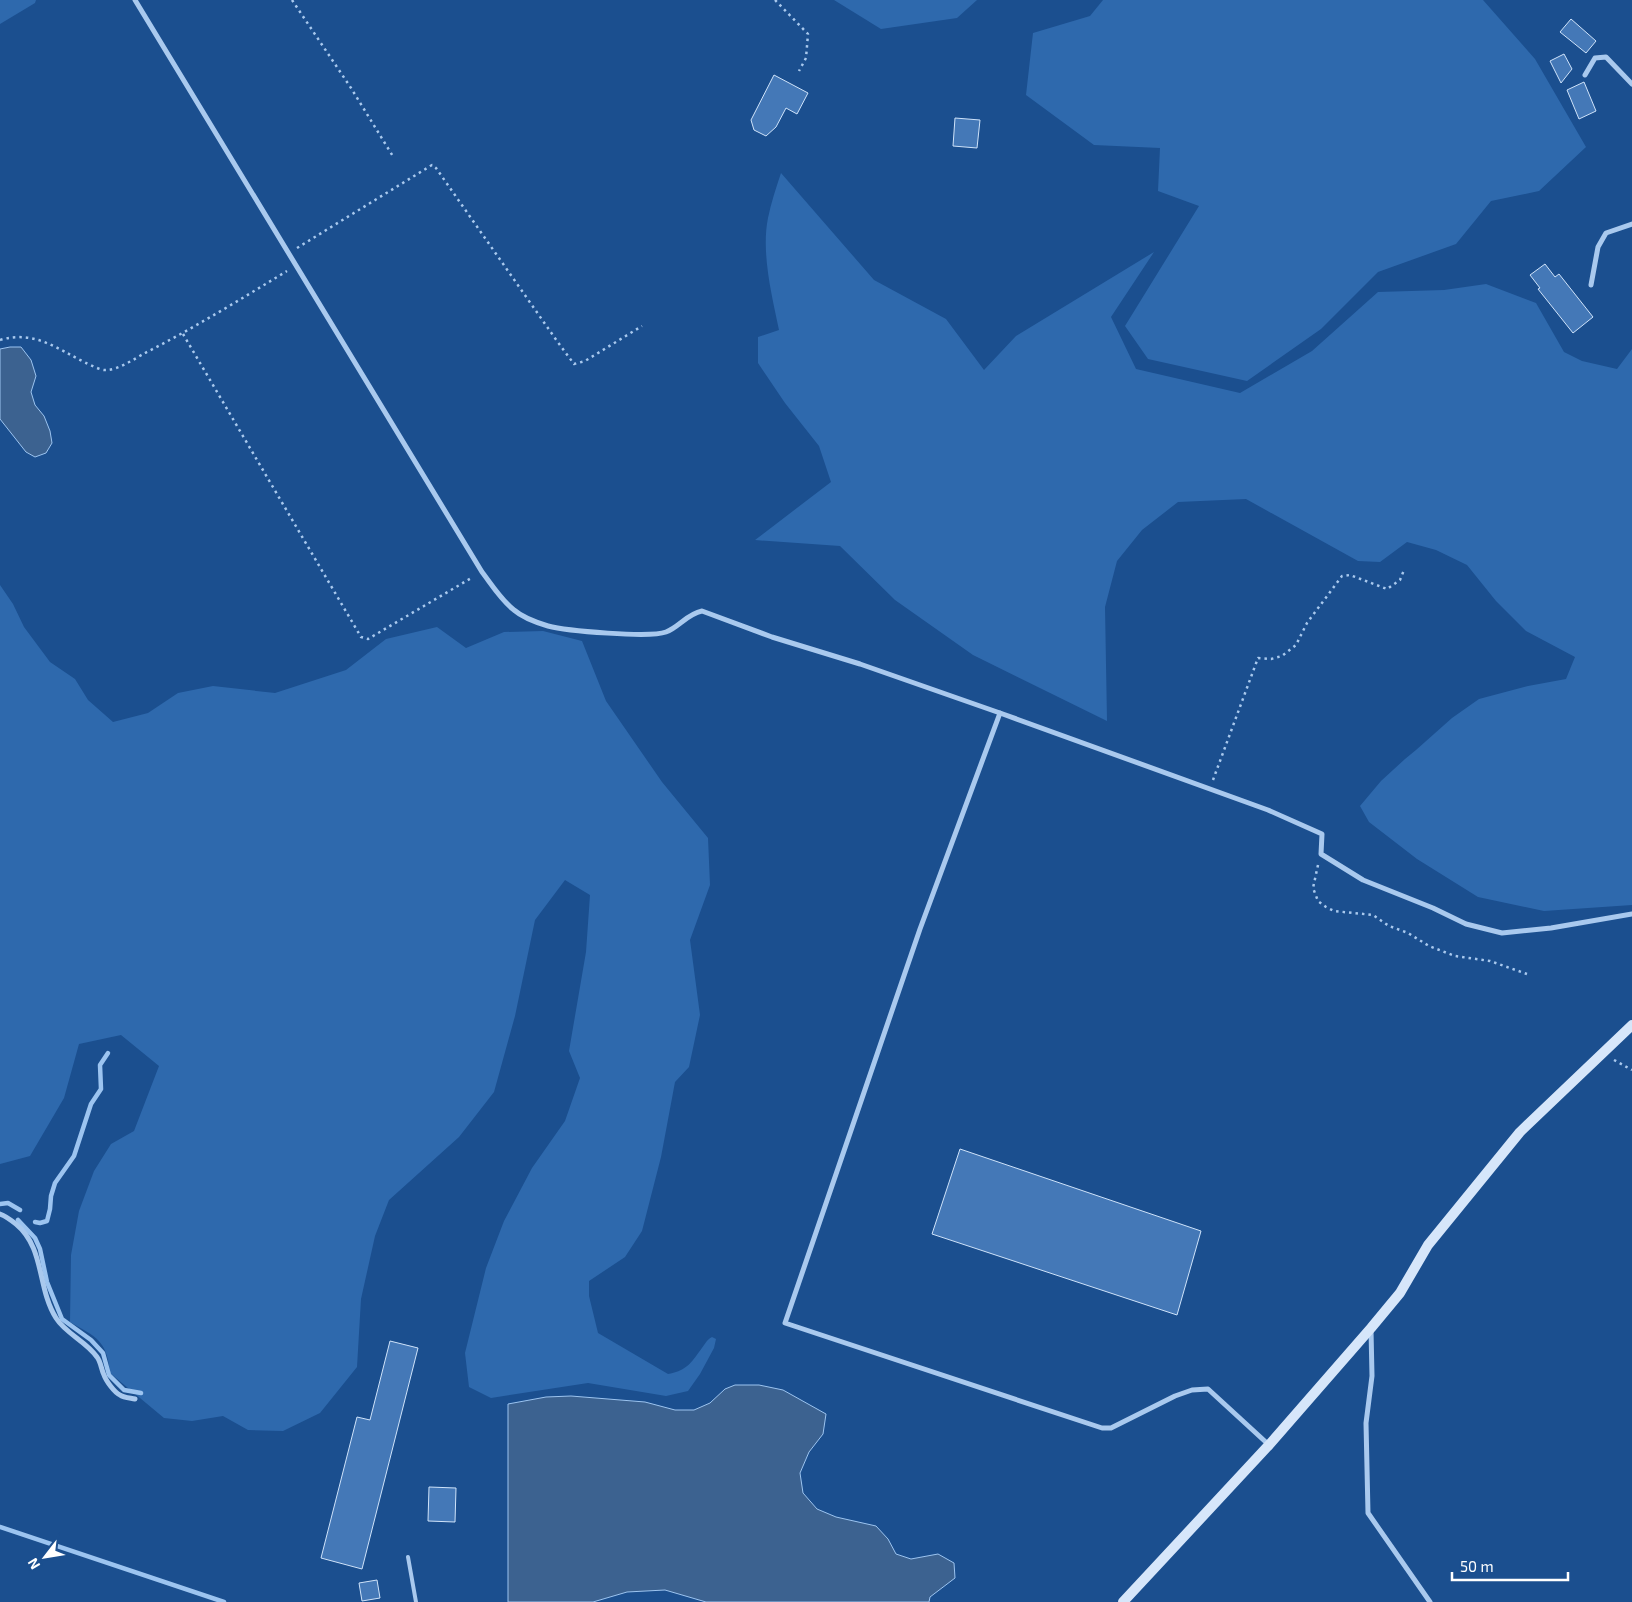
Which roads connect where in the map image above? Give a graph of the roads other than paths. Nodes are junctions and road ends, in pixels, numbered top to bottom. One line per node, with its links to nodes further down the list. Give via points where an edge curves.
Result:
1 (135, 0): 6 (street, via 482,572 514,611 548,626 591,632 652,633 666,632 693,613 702,611)
2 (1584, 74): 3 (street, via 1595,58 1606,57)
3 (1632, 84)
4 (1632, 224): 5 (street, via 1606,233 1598,247)
5 (1591, 285)
6 (1000, 713): 7 (street, via 1210,788 1322,834 1321,854 1363,880 1466,924 1502,933); 12 (street, via 920,929 785,1324 1102,1428 1111,1428 1176,1396 1208,1388)
7 (1632, 914)
8 (1632, 1025): 10 (street, via 1520,1132 1428,1245 1400,1293)
9 (0, 1214): 11 (street, via 19,1227 29,1239 37,1255 46,1295 55,1317 92,1350 104,1378 120,1395)
10 (1371, 1328): 12 (street); 16 (street, via 1372,1376 1366,1423 1368,1513)
11 (135, 1398)
12 (1269, 1445): 15 (street)
13 (408, 1557): 14 (lane)
14 (416, 1602)
15 (1124, 1602)
16 (1430, 1602)

